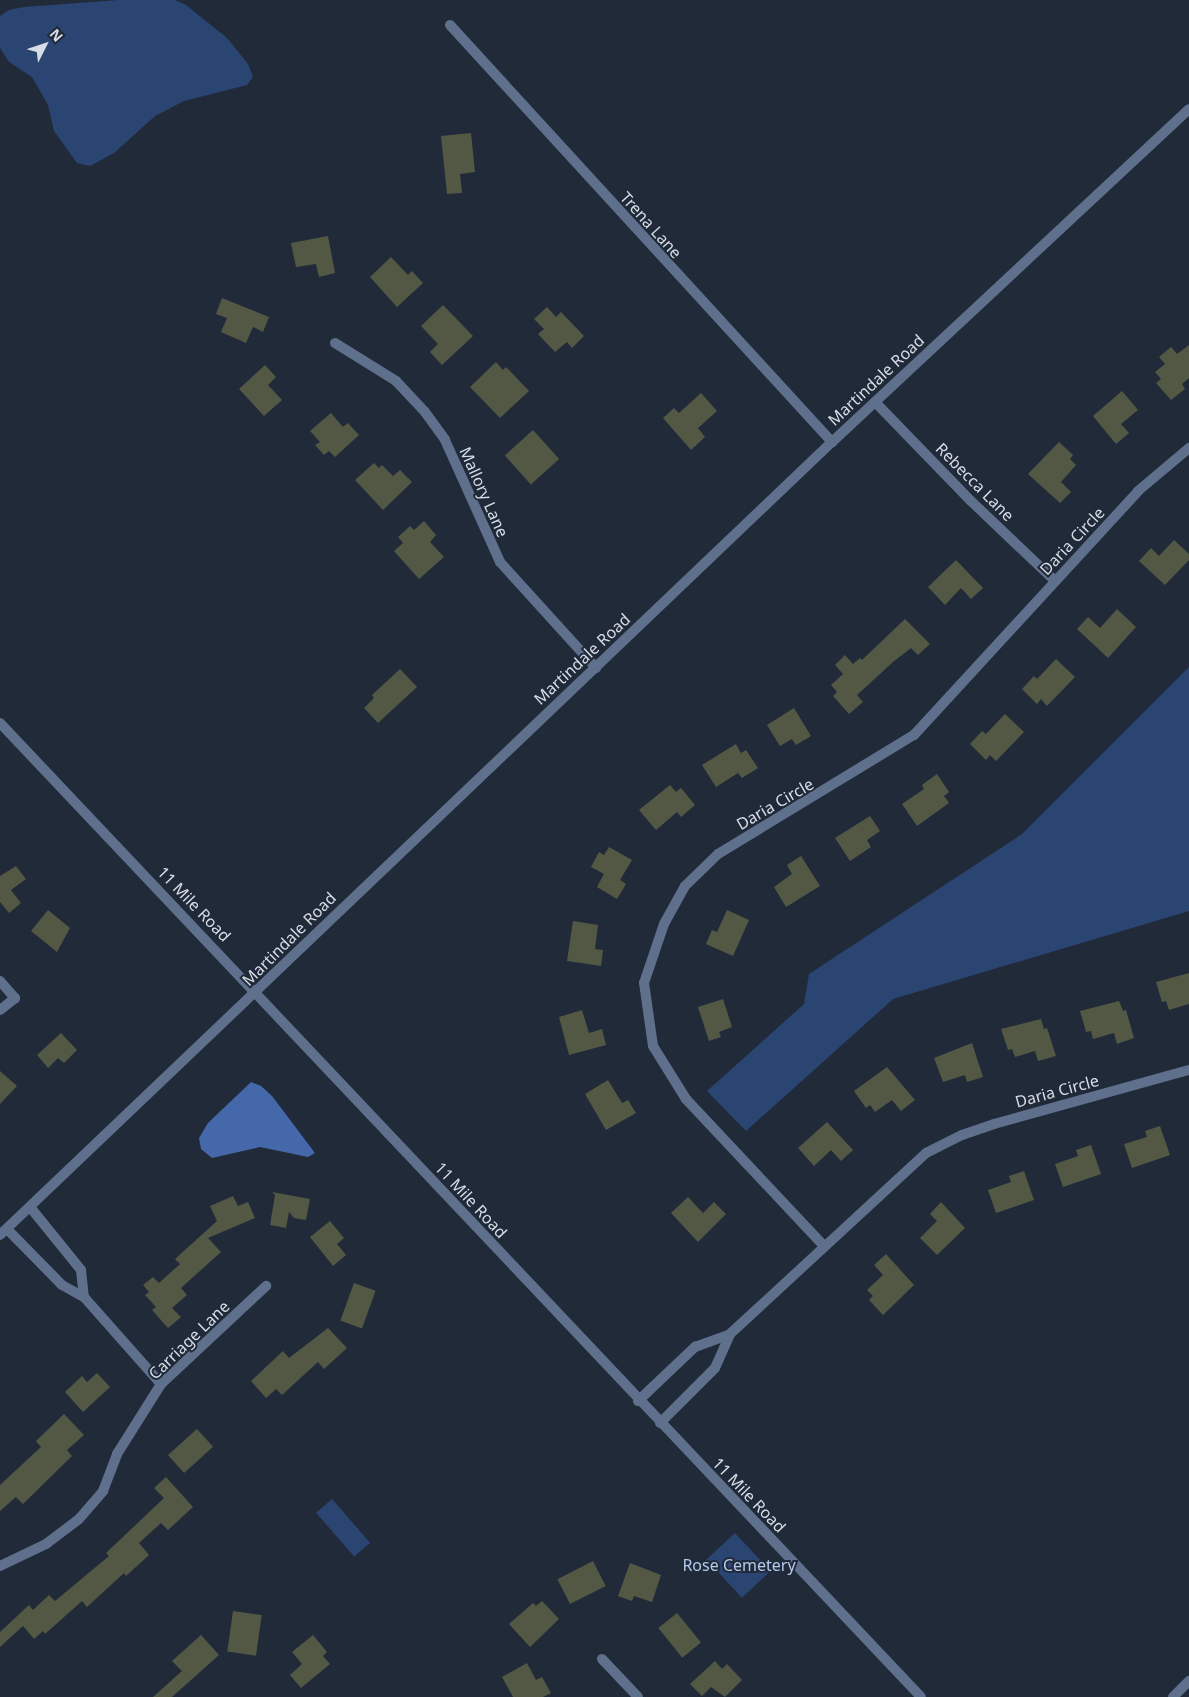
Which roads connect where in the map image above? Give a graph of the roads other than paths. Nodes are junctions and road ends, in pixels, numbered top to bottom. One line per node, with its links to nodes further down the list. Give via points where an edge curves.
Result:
1 (450, 26): 5 (street, Trena Lane)
2 (1189, 109): 4 (street, Martindale Road)
3 (334, 343): 8 (street, Mallory Lane, via 396,381 425,412 445,440 500,562)
4 (876, 403): 5 (street, Martindale Road); 7 (street, Rebecca Lane, via 971,501)
5 (832, 442): 8 (street, Martindale Road)
6 (1189, 448): 7 (street, Daria Circle, via 1138,490)
7 (1055, 581): 16 (street, Daria Circle, via 914,735 718,854 685,886 664,924 644,983 653,1046 686,1099)
8 (596, 668): 11 (street, Martindale Road)
9 (0, 723): 11 (street, 11 Mile Road)
10 (0, 981): 12 (street, via 15,998)
11 (257, 992): 14 (street, Martindale Road); 21 (street, 11 Mile Road)
12 (0, 1010)
13 (1189, 1070): 16 (street, Daria Circle, via 994,1124 938,1145 912,1163)
14 (30, 1207): 15 (street, Martindale Road); 18 (street, via 81,1270)
15 (3, 1232): 18 (street, via 62,1285)
16 (824, 1246): 19 (street, Daria Circle)
17 (266, 1286): 20 (street, Carriage Lane)
18 (84, 1297): 20 (street)
19 (730, 1334): 21 (street, Daria Circle, via 695,1347); 22 (street, Daria Circle, via 715,1368)
20 (162, 1384): 23 (street, Carriage Lane, via 117,1454 103,1490 79,1519 46,1544)
21 (638, 1401): 22 (street, 11 Mile Road)
22 (660, 1423): 27 (street, 11 Mile Road)
23 (0, 1566)
24 (602, 1659): 26 (street)
25 (1189, 1682): 28 (street)
26 (638, 1697)
27 (921, 1697)
28 (1173, 1697)

